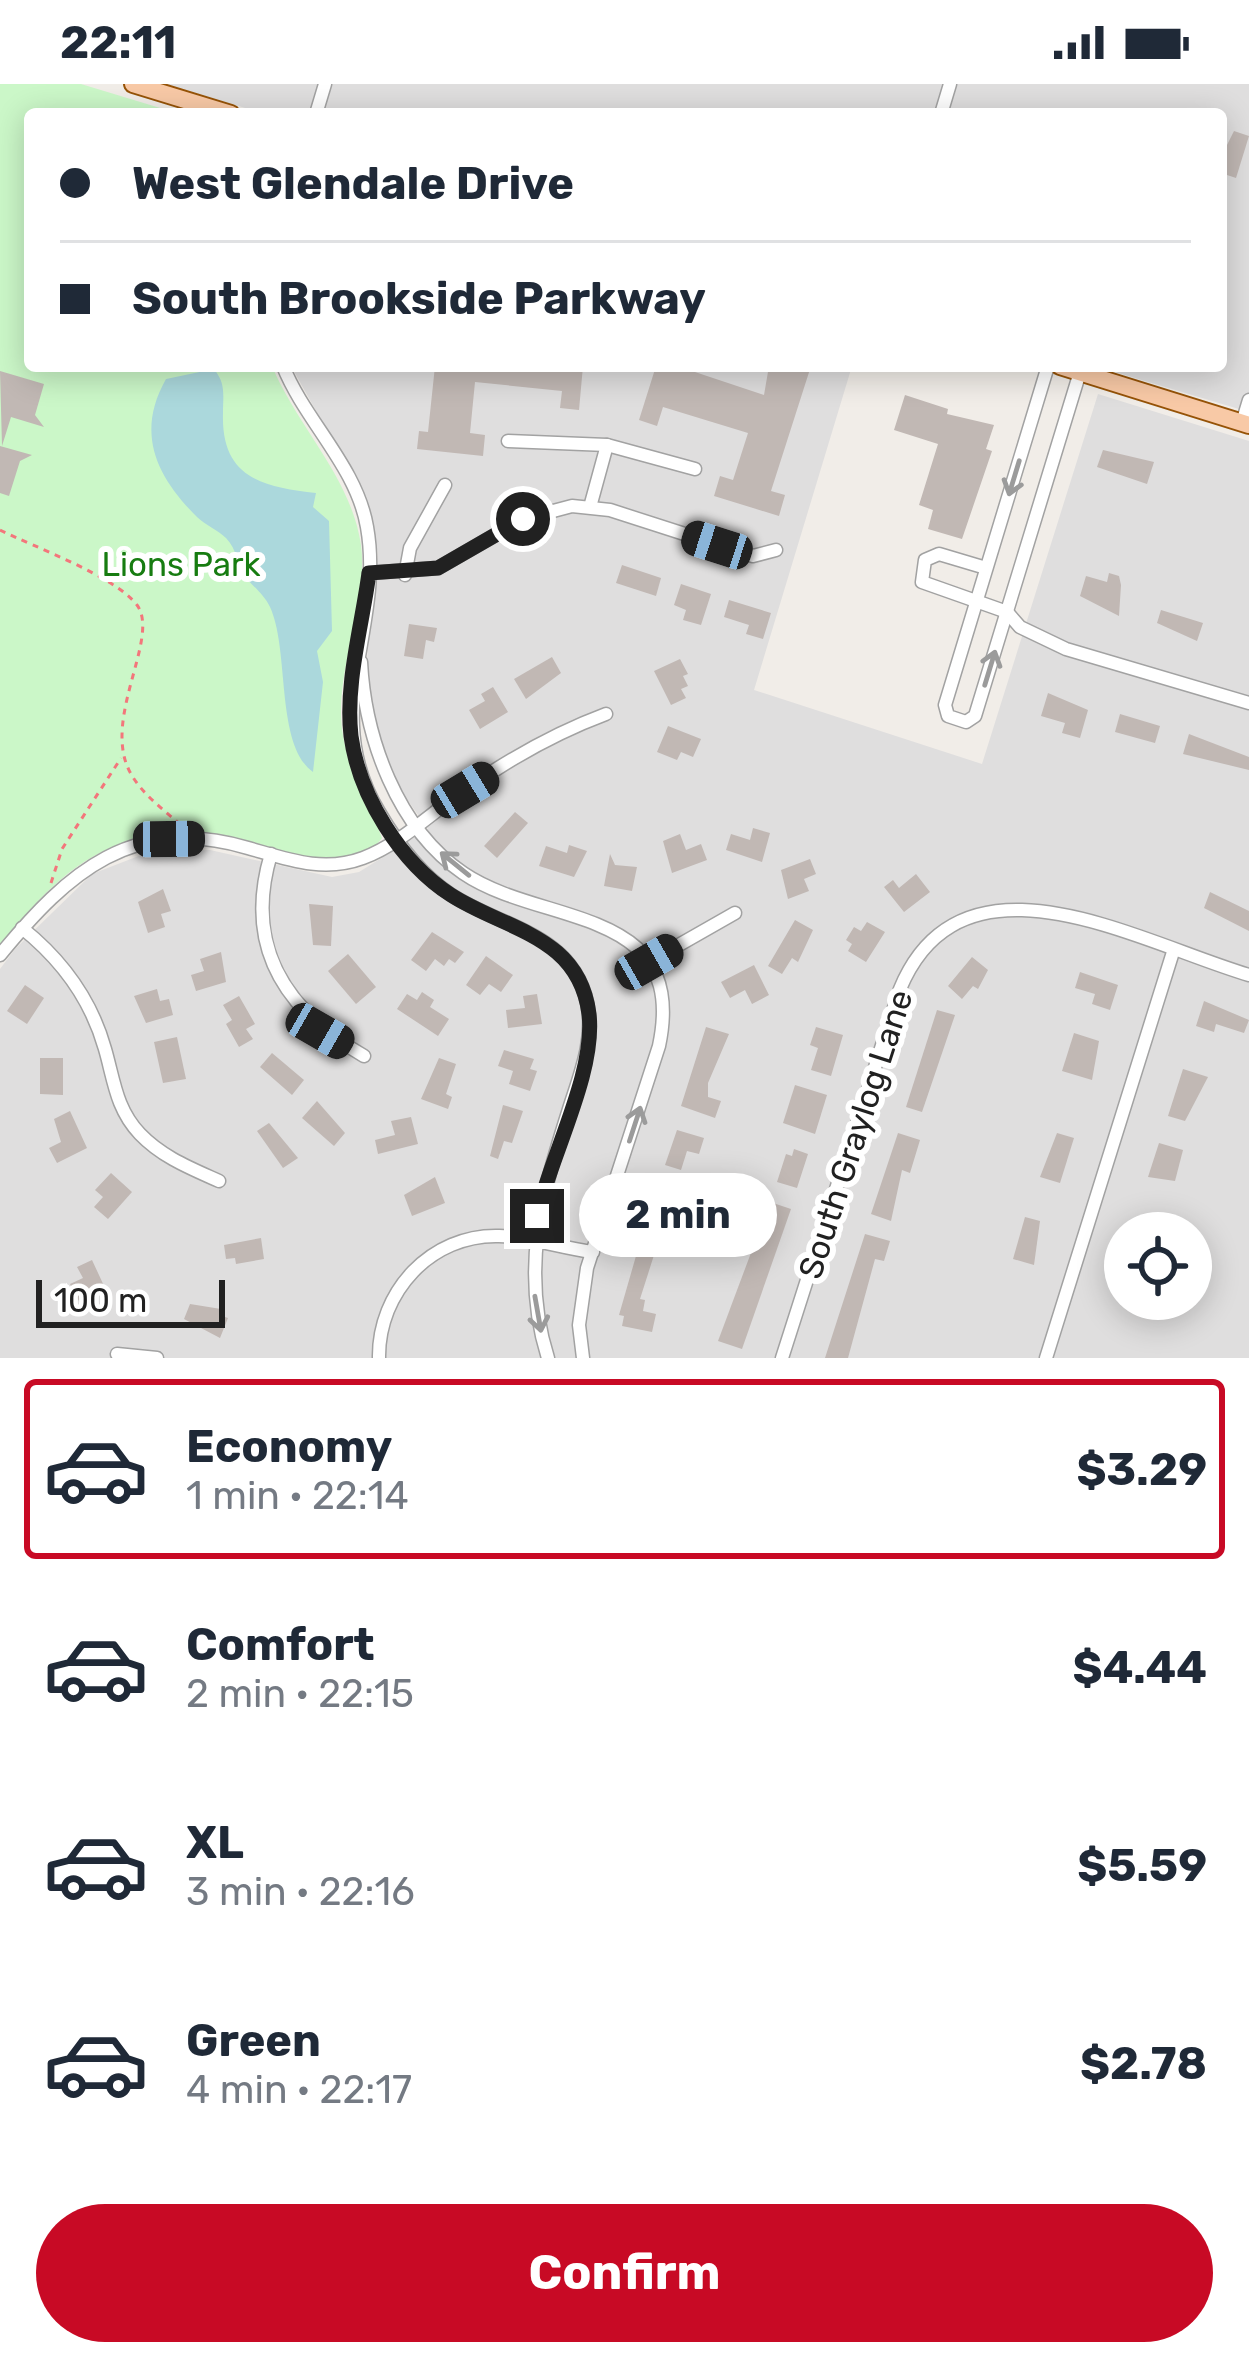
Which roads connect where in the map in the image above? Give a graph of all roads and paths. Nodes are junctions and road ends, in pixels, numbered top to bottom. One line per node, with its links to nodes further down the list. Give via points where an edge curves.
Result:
1 (133, 84): 2 (main road)
2 (211, 108)
3 (286, 372): 16 (street, via 364,509)
4 (1046, 372): 15 (street, one-way to 15)
5 (1080, 372): 7 (main road); 19 (street)
6 (1249, 400): 7 (street)
7 (1247, 425)
8 (508, 441): 9 (street)
9 (607, 445): 10 (street); 12 (street)
10 (694, 469)
11 (445, 485): 17 (street, via 410,548)
12 (590, 507): 14 (street, via 753,556); 17 (street, via 544,510 460,560)
13 (0, 530): 23 (path, via 137,605 143,629 124,694)
14 (776, 550)
15 (986, 568): 18 (street); 18 (street, via 939,554 920,573 922,582)
16 (369, 573): 17 (street); 20 (street)
17 (405, 574)
18 (977, 600): 19 (street); 19 (street, one-way to 19, via 948,716 975,716)
19 (1007, 612): 21 (street, via 1066,649)
20 (360, 633): 24 (street, via 373,737); 26 (street, via 352,742 365,787)
21 (1249, 703)
22 (606, 714): 24 (street, via 524,754)
23 (123, 756): 25 (path, via 145,793); 28 (path, via 62,849 50,882)
24 (418, 824): 26 (street); 33 (street, one-way to 24, via 604,925 464,873)
25 (197, 839): 27 (street); 28 (street, via 131,846)
26 (397, 840): 27 (street, via 334,866); 37 (street, via 453,896 547,941 585,994 589,1039)
27 (272, 854): 35 (street, via 260,908 275,966 320,1031)
28 (56, 889): 30 (street)
29 (735, 913): 33 (street)
30 (22, 928): 32 (street); 36 (street, via 86,1000 133,1126 171,1160)
31 (1173, 952): 34 (street); 44 (street, South Graylog Lane, via 1038,910 997,908 951,925 917,955); 45 (street)
32 (0, 955)
33 (649, 962): 38 (street, one-way to 33, via 662,1033)
34 (1249, 975)
35 (364, 1057)
36 (219, 1181)
37 (535, 1240): 38 (street); 41 (street, via 461,1241 421,1263 392,1299); 42 (street, one-way to 42, via 536,1307)
38 (593, 1252): 43 (street, via 581,1294)
39 (117, 1354): 40 (street)
40 (157, 1358)
41 (379, 1358)
42 (548, 1358)
43 (583, 1358)
44 (782, 1358)
45 (1046, 1358)

